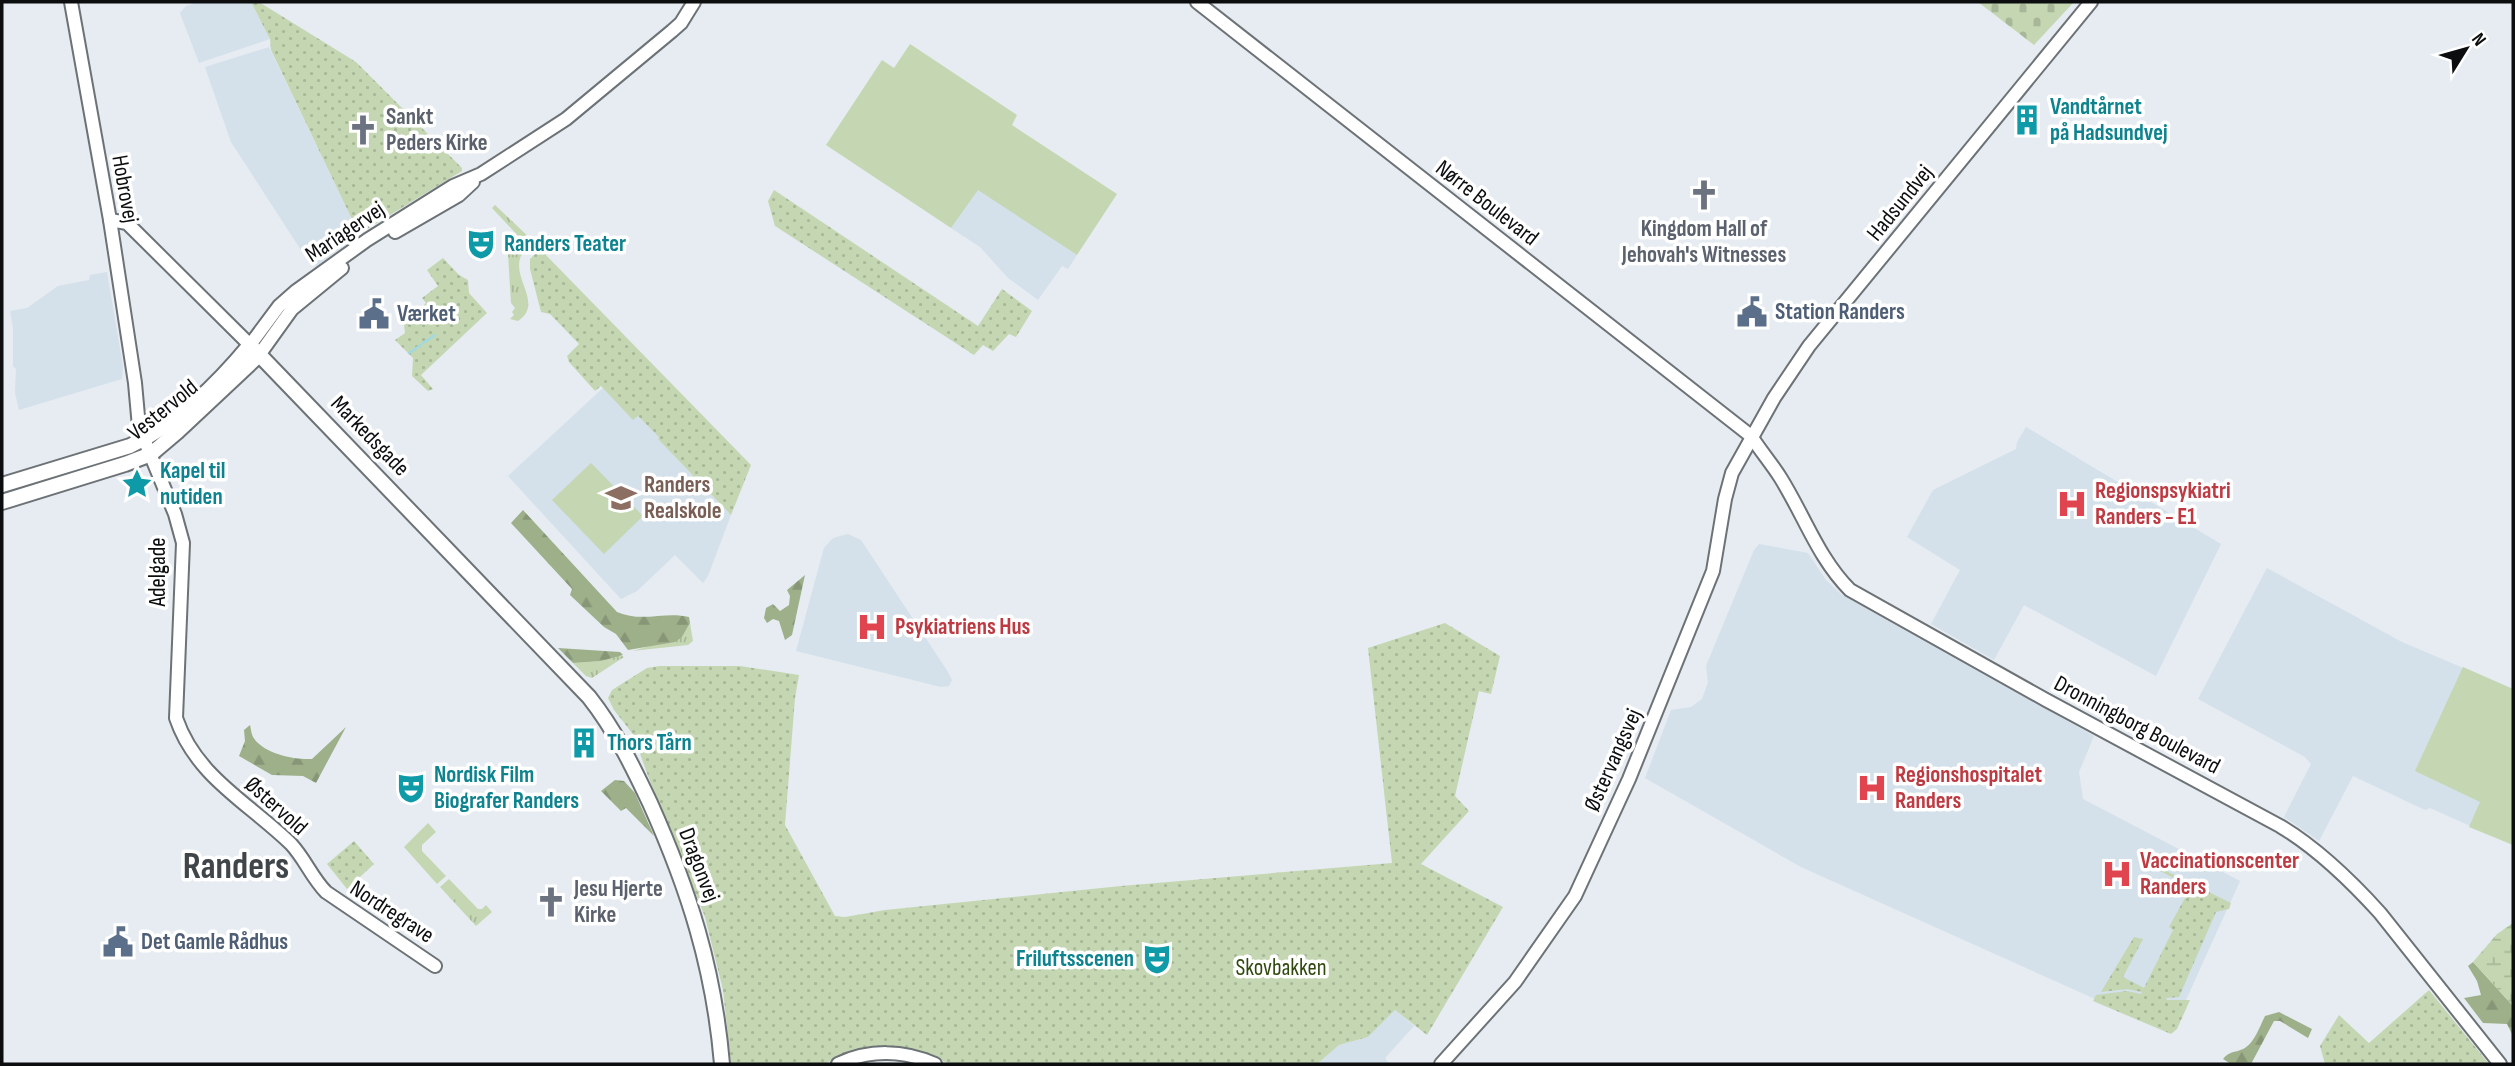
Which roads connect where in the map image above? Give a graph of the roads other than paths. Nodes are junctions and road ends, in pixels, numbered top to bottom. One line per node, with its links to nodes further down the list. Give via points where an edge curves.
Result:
1 (71, 2): 5 (street, Hobrovej)
2 (693, 2): 6 (street, Mariagervej, via 681,23 582,107 481,174 458,195 355,257 309,293)
3 (1197, 2): 7 (street, Nørre Boulevard)
4 (2091, 2): 7 (street, Hadsundvej, via 1809,346)
5 (110, 220): 6 (street, Markedsgade, via 127,223); 8 (street, Hobrovej)
6 (254, 350): 8 (main road, Vestervold, via 170,423); 9 (main road, Vestervold); 12 (main road, Markedsgade)
7 (1751, 436): 19 (street, Østervangsvej, via 1728,485 1713,571 1634,767 1575,896 1515,982); 20 (street, Dronningborg Boulevard, via 1822,557 1850,590 2295,836 2373,905)
8 (146, 438): 9 (street, Adelgade); 10 (main road, Vestervold)
9 (151, 454): 11 (main road, Vestervold); 13 (street, Adelgade, via 183,542)
10 (2, 485)
11 (2, 502)
12 (589, 697): 16 (main road, Dragonvej, via 629,758 688,897 705,951)
13 (180, 718): 14 (street, Østervold, via 183,740 222,786 291,845)
14 (326, 892): 15 (street, Nordregrave)
15 (435, 966)
16 (722, 1064)
17 (838, 1064): 18 (street, via 877,1053 914,1056)
18 (935, 1064)
19 (1441, 1064)
20 (2500, 1064)

